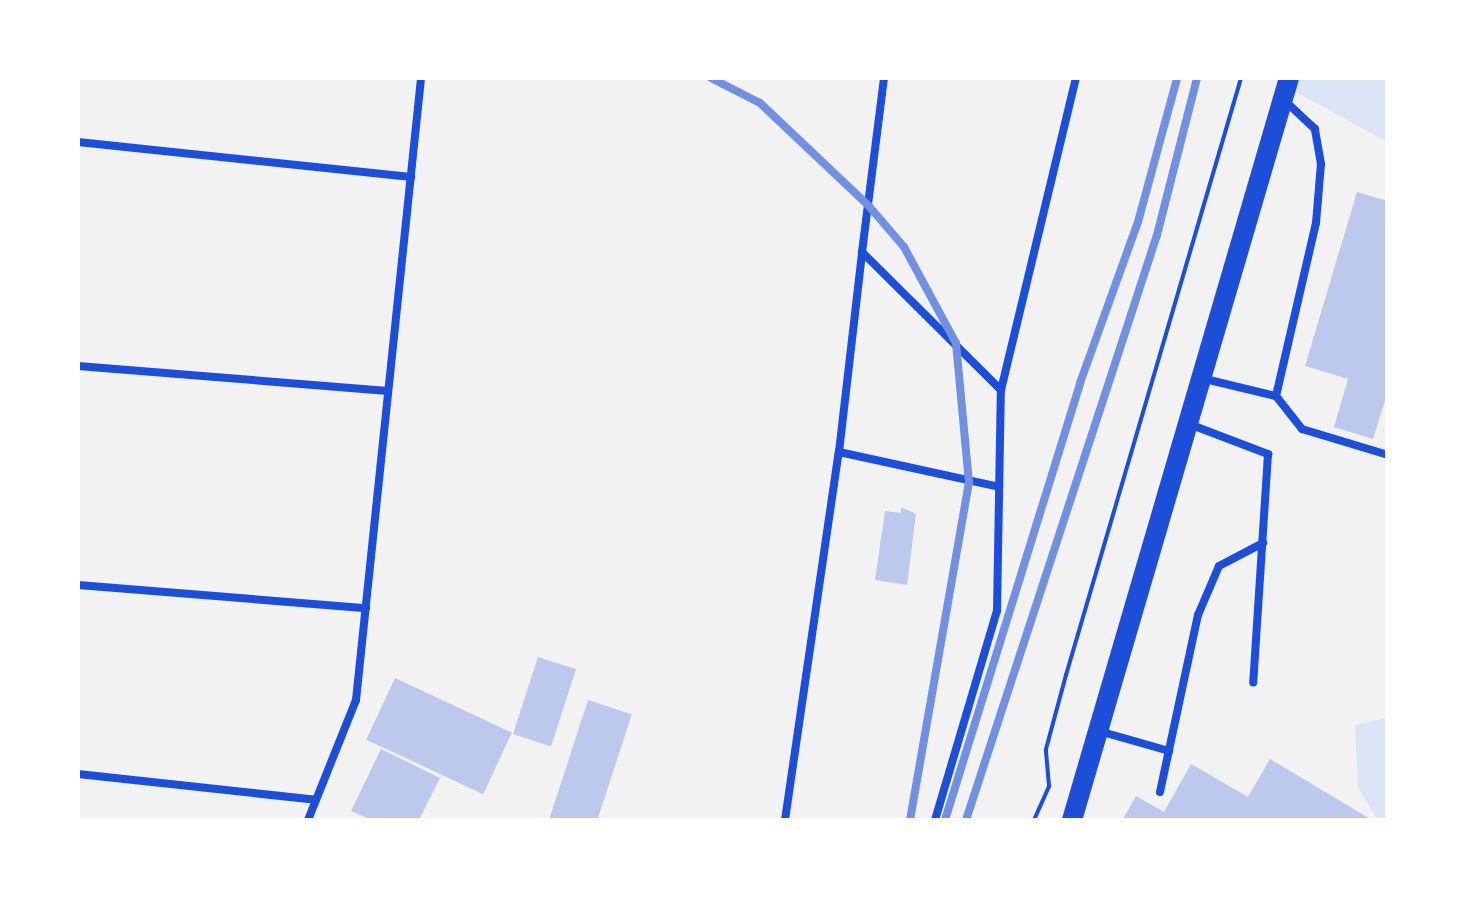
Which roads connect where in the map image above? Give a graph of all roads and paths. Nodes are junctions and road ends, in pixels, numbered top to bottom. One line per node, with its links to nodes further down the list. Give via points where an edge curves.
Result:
1 (421, 78): 8 (lane)
2 (884, 78): 9 (lane)
3 (1076, 78): 13 (lane)
4 (1241, 78): 31 (path, via 1061,694 1046,749 1049,786)
5 (1288, 78): 6 (main road)
6 (1282, 98): 11 (main road); 14 (lane, via 1315,128 1320,164 1316,223)
7 (78, 142): 8 (lane)
8 (410, 177): 12 (lane)
9 (862, 252): 13 (lane); 16 (lane)
10 (78, 366): 12 (lane)
11 (1201, 378): 14 (lane); 15 (main road)
12 (388, 390): 21 (lane)
13 (1001, 390): 18 (lane)
14 (1276, 396): 17 (lane, via 1302,429)
15 (1189, 424): 19 (lane, via 1268,454); 23 (main road)
16 (839, 452): 18 (lane); 29 (lane)
17 (1388, 455)
18 (999, 487): 30 (lane, via 997,611)
19 (1263, 543): 22 (lane); 24 (lane, via 1219,566 1198,615)
20 (78, 584): 21 (lane)
21 (366, 608): 27 (lane, via 356,700)
22 (1254, 683)
23 (1099, 731): 24 (lane); 32 (main road)
24 (1170, 750): 26 (lane)
25 (78, 774): 27 (lane)
26 (1160, 792)
27 (316, 800): 28 (lane)
28 (308, 820)
29 (785, 820)
30 (934, 820)
31 (1034, 820)
32 (1072, 820)

